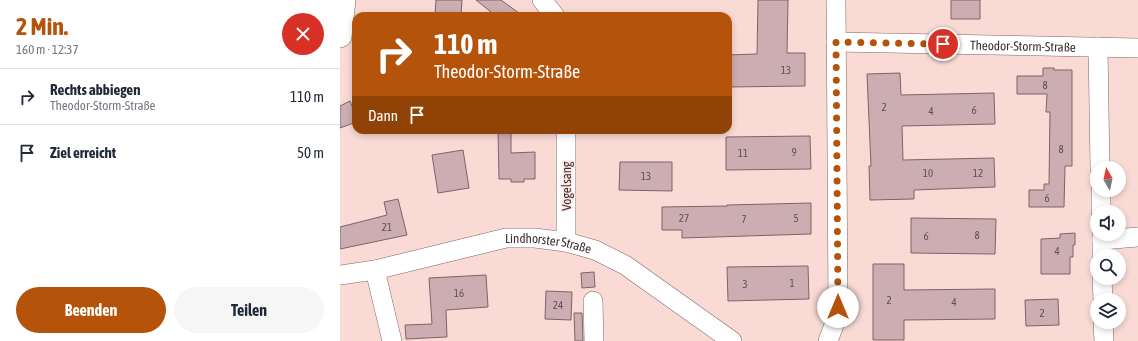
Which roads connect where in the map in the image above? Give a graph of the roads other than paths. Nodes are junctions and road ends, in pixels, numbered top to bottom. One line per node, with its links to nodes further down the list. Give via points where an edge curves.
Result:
1 (346, 0): 5 (street)
2 (542, 0): 4 (street)
3 (836, 0): 6 (street)
4 (552, 12)
5 (340, 38)
6 (836, 42): 7 (street, Theodor-Storm-Straße); 21 (street, via 838,307)
7 (1098, 47): 8 (street, Theodor-Storm-Straße); 10 (street)
8 (1138, 48)
9 (566, 134): 12 (street, Vogelsang)
10 (1100, 161)
11 (1138, 237): 13 (street)
12 (566, 242): 14 (street, Lindhorster Straße, via 506,238); 20 (street, Lindhorster Straße, via 595,250 625,265)
13 (1102, 243)
14 (375, 270): 15 (street, Lindhorster Straße); 18 (street)
15 (340, 275)
16 (593, 301): 19 (street)
17 (1103, 329): 22 (street)
18 (392, 341)
19 (594, 341)
20 (732, 341)
21 (828, 341)
22 (1104, 341)

